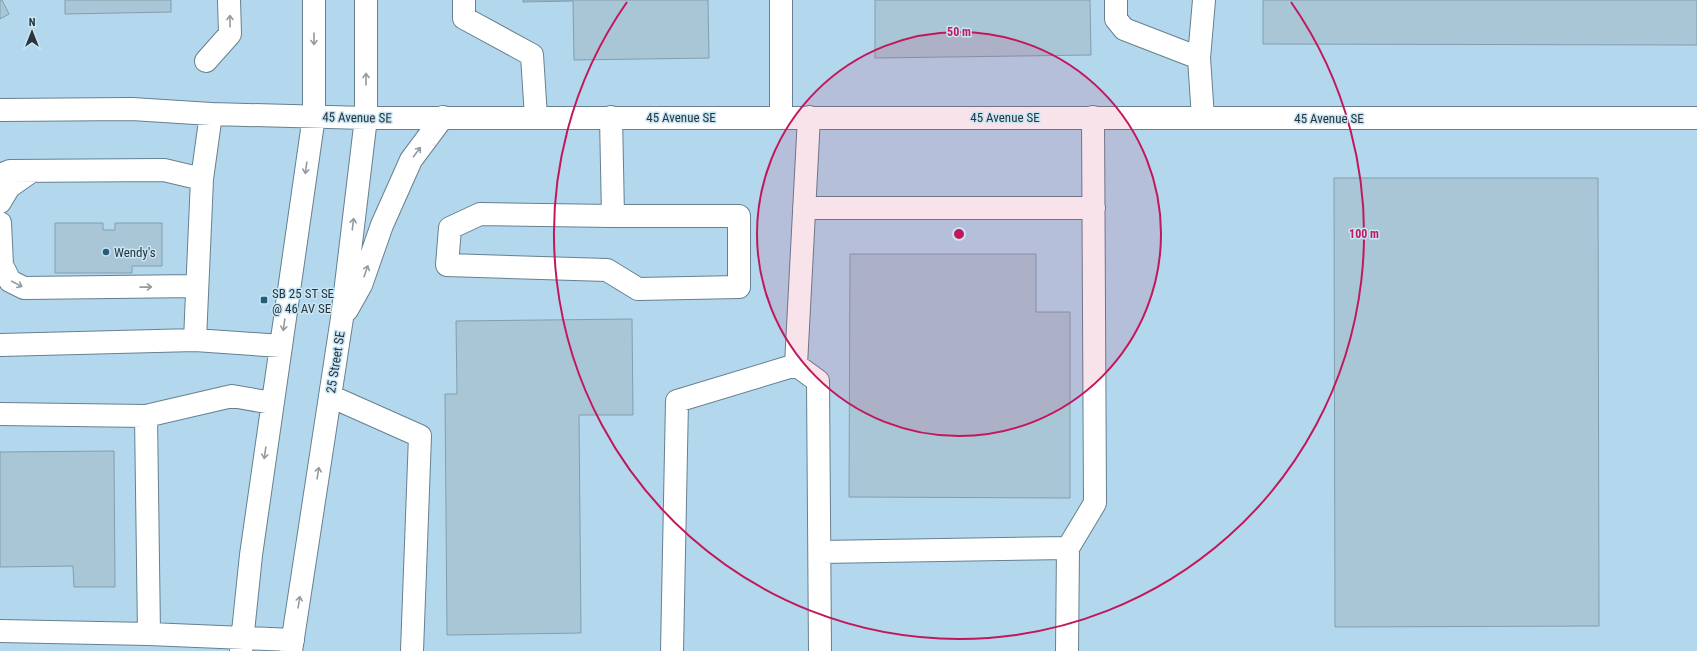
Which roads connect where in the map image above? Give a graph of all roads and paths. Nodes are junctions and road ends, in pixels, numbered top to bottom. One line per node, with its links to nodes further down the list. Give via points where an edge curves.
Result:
1 (230, 0): 9 (street, one-way to 1, via 230,34)
2 (314, 0): 12 (street, one-way to 12)
3 (366, 0): 19 (street, 25 Street SE, one-way to 3)
4 (464, 0): 14 (street, via 464,18 532,56)
5 (781, 0): 16 (street)
6 (1116, 0): 8 (street, via 1116,18 1124,29)
7 (1204, 0): 8 (street)
8 (1199, 58): 20 (street)
9 (206, 61)
10 (0, 110): 11 (street, 45 Avenue SE, via 132,109)
11 (211, 114): 12 (street, 45 Avenue SE); 24 (street)
12 (314, 116): 19 (street, 45 Avenue SE); 34 (street, one-way to 34)
13 (443, 117): 14 (street, 45 Avenue SE); 19 (street, 45 Avenue SE); 31 (street, one-way to 13, via 361,285 382,225 411,160)
14 (536, 117): 15 (street, 45 Avenue SE)
15 (611, 117): 16 (street, 45 Avenue SE); 28 (street)
16 (781, 117): 17 (street, 45 Avenue SE)
17 (809, 117): 18 (street, 45 Avenue SE); 26 (street)
18 (1093, 117): 20 (street, 45 Avenue SE); 27 (street)
19 (366, 118): 31 (street, 25 Street SE, one-way to 19)
20 (1203, 118): 21 (street, 45 Avenue SE)
21 (1697, 118)
22 (32, 171): 23 (street); 24 (street, via 164,170); 25 (street, via 9,188)
23 (5, 173)
24 (202, 179): 30 (street)
25 (0, 202)
26 (804, 208): 27 (street); 35 (street)
27 (1094, 208): 40 (street, via 1095,503)
28 (613, 216): 28 (street, via 480,214 450,228 447,265 607,270 638,289 739,288 739,216)
29 (0, 223): 30 (street, one-way to 30, via 2,265 10,281 24,288)
30 (198, 286): 32 (street)
31 (342, 318): 36 (street, 25 Street SE)
32 (196, 340): 33 (street); 34 (street)
33 (0, 345)
34 (281, 346): 37 (street)
35 (796, 365): 41 (street, via 818,381); 48 (street, via 677,400)
36 (330, 396): 46 (street, 25 Street SE, one-way to 36); 47 (street, via 420,436)
37 (272, 403): 39 (street, via 232,396); 45 (street, one-way to 45)
38 (0, 414): 39 (street)
39 (146, 416): 43 (street)
40 (1068, 548): 41 (street); 50 (street)
41 (820, 552): 49 (street)
42 (0, 631): 44 (street)
43 (149, 634): 44 (street); 45 (street)
44 (51, 642)
45 (241, 644): 46 (street)
46 (292, 646)
47 (412, 651)
48 (672, 651)
49 (820, 651)
50 (1067, 651)

